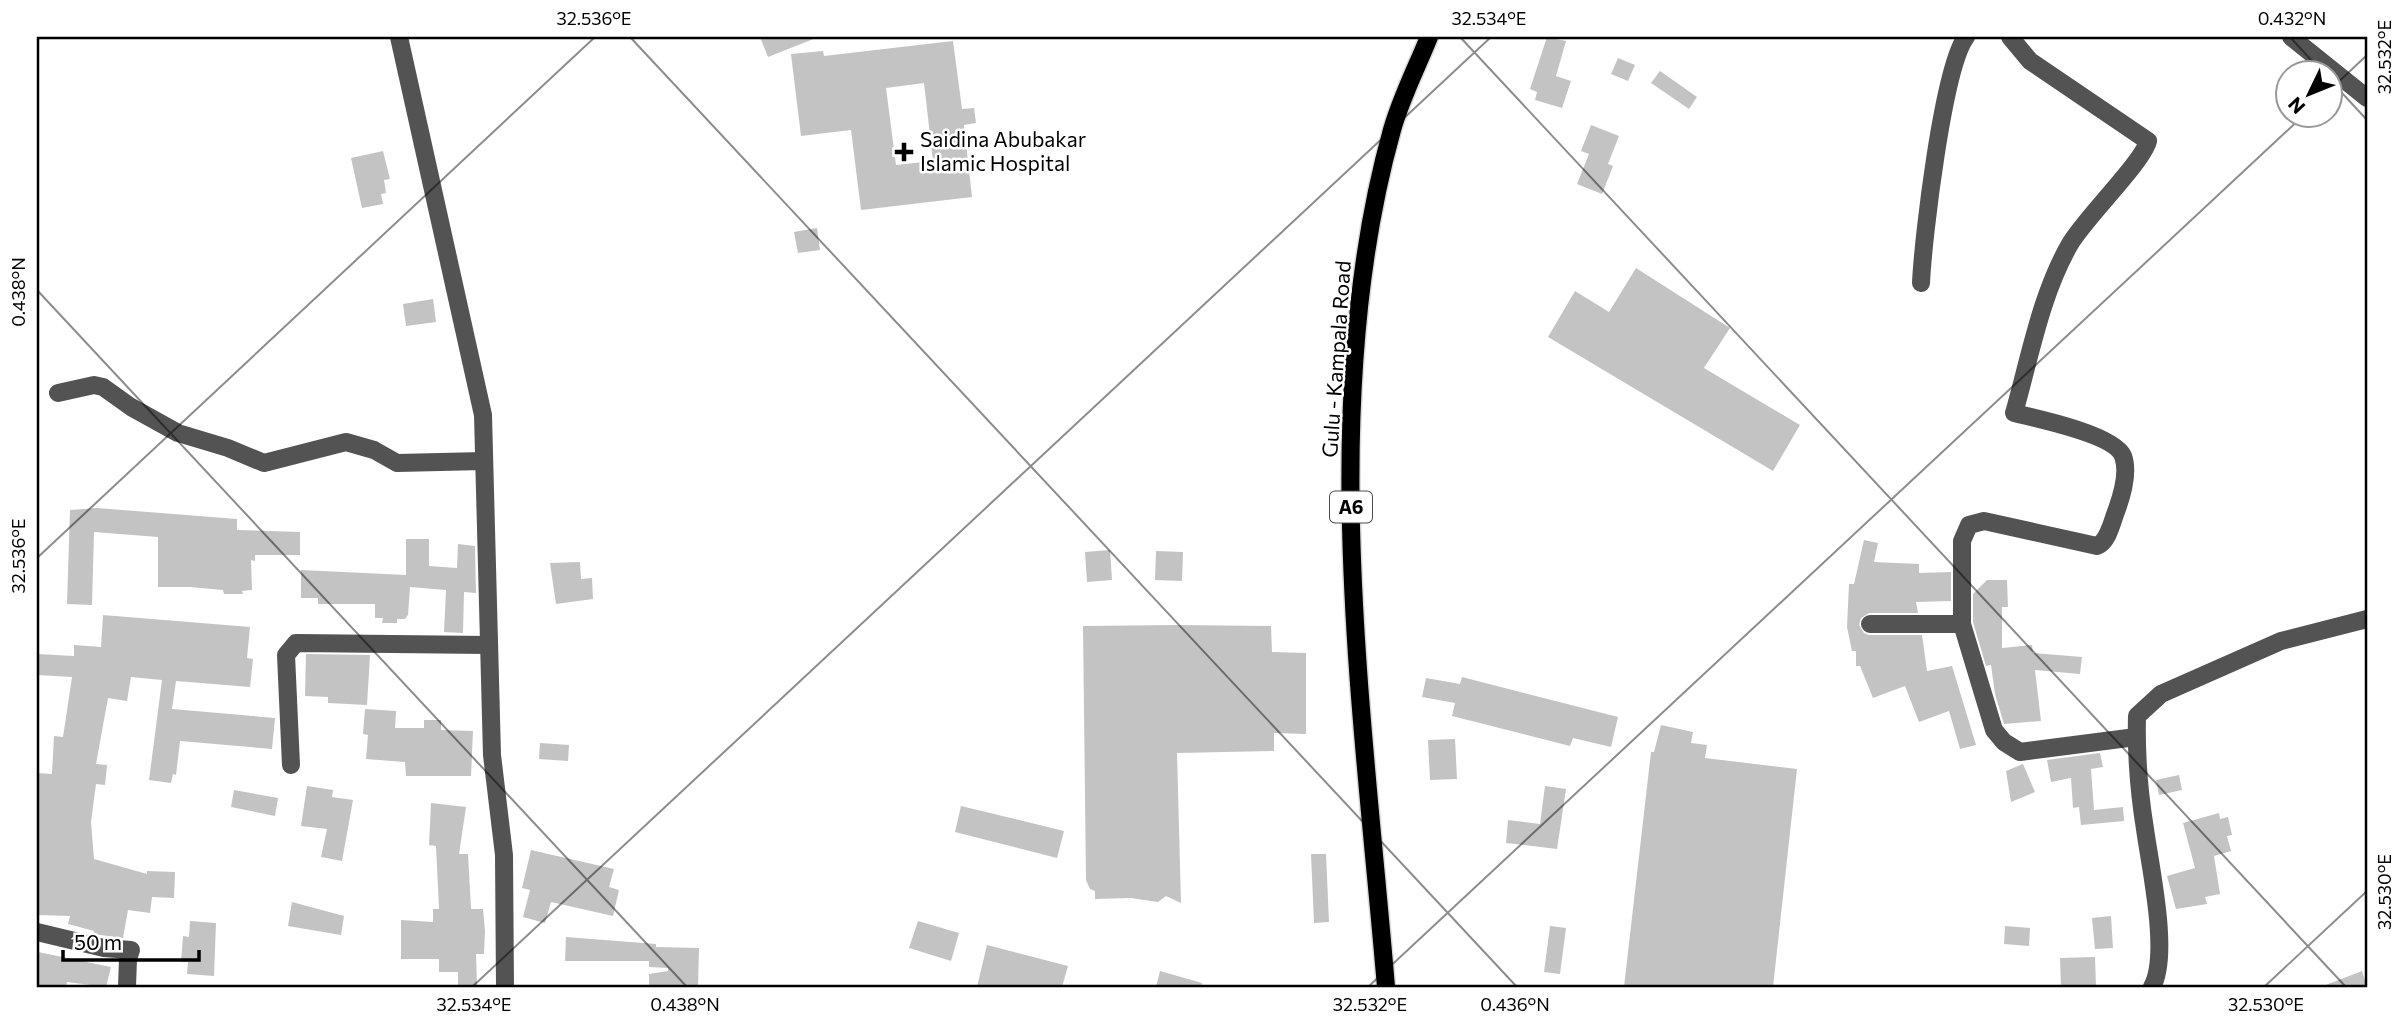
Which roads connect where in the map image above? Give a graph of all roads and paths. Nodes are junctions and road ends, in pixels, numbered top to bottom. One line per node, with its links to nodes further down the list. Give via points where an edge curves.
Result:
1 (399, 37): 9 (street, via 483,415)
2 (1429, 37): 19 (main road, Gulu - Kampala Road / A6, via 1393,127 1379,179 1361,292 1352,408 1357,630)
3 (1966, 37): 7 (street, via 1939,142)
4 (2010, 37): 12 (street, via 2030,61 2148,141 2065,253 2014,412 2113,446 2123,456 2125,475 2101,545 1983,521 1969,524 1962,541)
5 (2291, 37): 6 (street)
6 (2367, 98)
7 (1922, 283)
8 (58, 393): 9 (street, via 103,387 193,440 228,447 264,463 346,442 397,463)
9 (484, 461): 13 (street)
10 (2367, 619): 14 (street, via 2281,640 2161,694 2137,716)
11 (1870, 624): 12 (street)
12 (1962, 624): 14 (street, via 1994,730 2004,742 2020,752)
13 (488, 645): 15 (street, via 296,643 286,655); 18 (street, via 492,755 504,855)
14 (2136, 737): 20 (street, via 2160,967)
15 (291, 765)
16 (37, 932): 17 (street, via 131,950)
17 (127, 987)
18 (505, 987)
19 (1386, 987)
20 (2152, 987)

